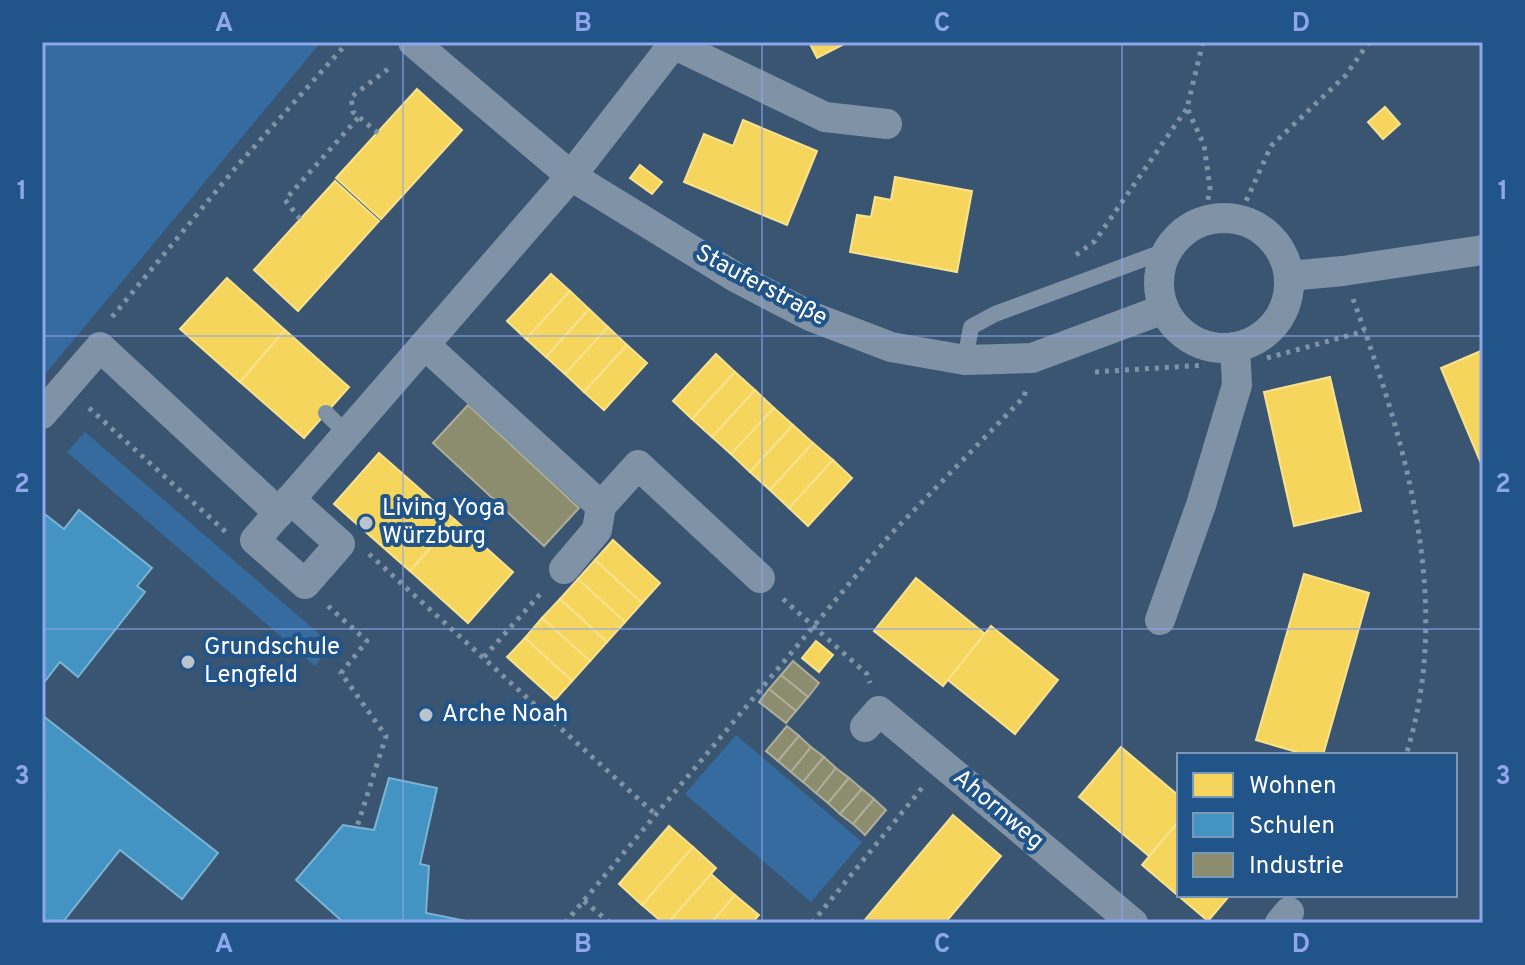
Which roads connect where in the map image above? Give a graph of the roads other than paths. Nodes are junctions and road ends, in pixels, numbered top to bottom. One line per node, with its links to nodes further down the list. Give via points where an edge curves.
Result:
1 (674, 43): 3 (street, via 825,117); 4 (street)
2 (415, 44): 4 (street, Stauferstraße)
3 (887, 124)
4 (571, 176): 9 (street); 11 (street, Stauferstraße, via 737,278 810,316 891,347)
5 (1168, 250): 7 (street, via 1185,230 1204,221 1238,219 1259,228 1278,246); 8 (street, via 1159,274); 11 (lane, via 1057,289 971,327)
6 (1482, 254): 7 (street)
7 (1289, 276): 10 (street, via 1276,323 1255,340)
8 (1164, 309): 10 (street, via 1177,329 1203,344); 11 (street, Stauferstraße, via 1032,358)
9 (426, 346): 14 (street); 16 (street)
10 (1235, 347): 19 (street, via 1237,385)
11 (965, 360)
12 (326, 413): 14 (lane)
13 (42, 414): 15 (street, via 100,347)
14 (348, 435): 15 (street)
15 (285, 506): 15 (street, via 255,540 305,584 340,544)
16 (601, 506): 17 (street, via 597,530); 18 (street, via 638,465)
17 (564, 569)
18 (760, 578)
19 (1160, 620)
20 (872, 719): 21 (street, Ahornweg, via 943,763)
21 (1133, 923)

